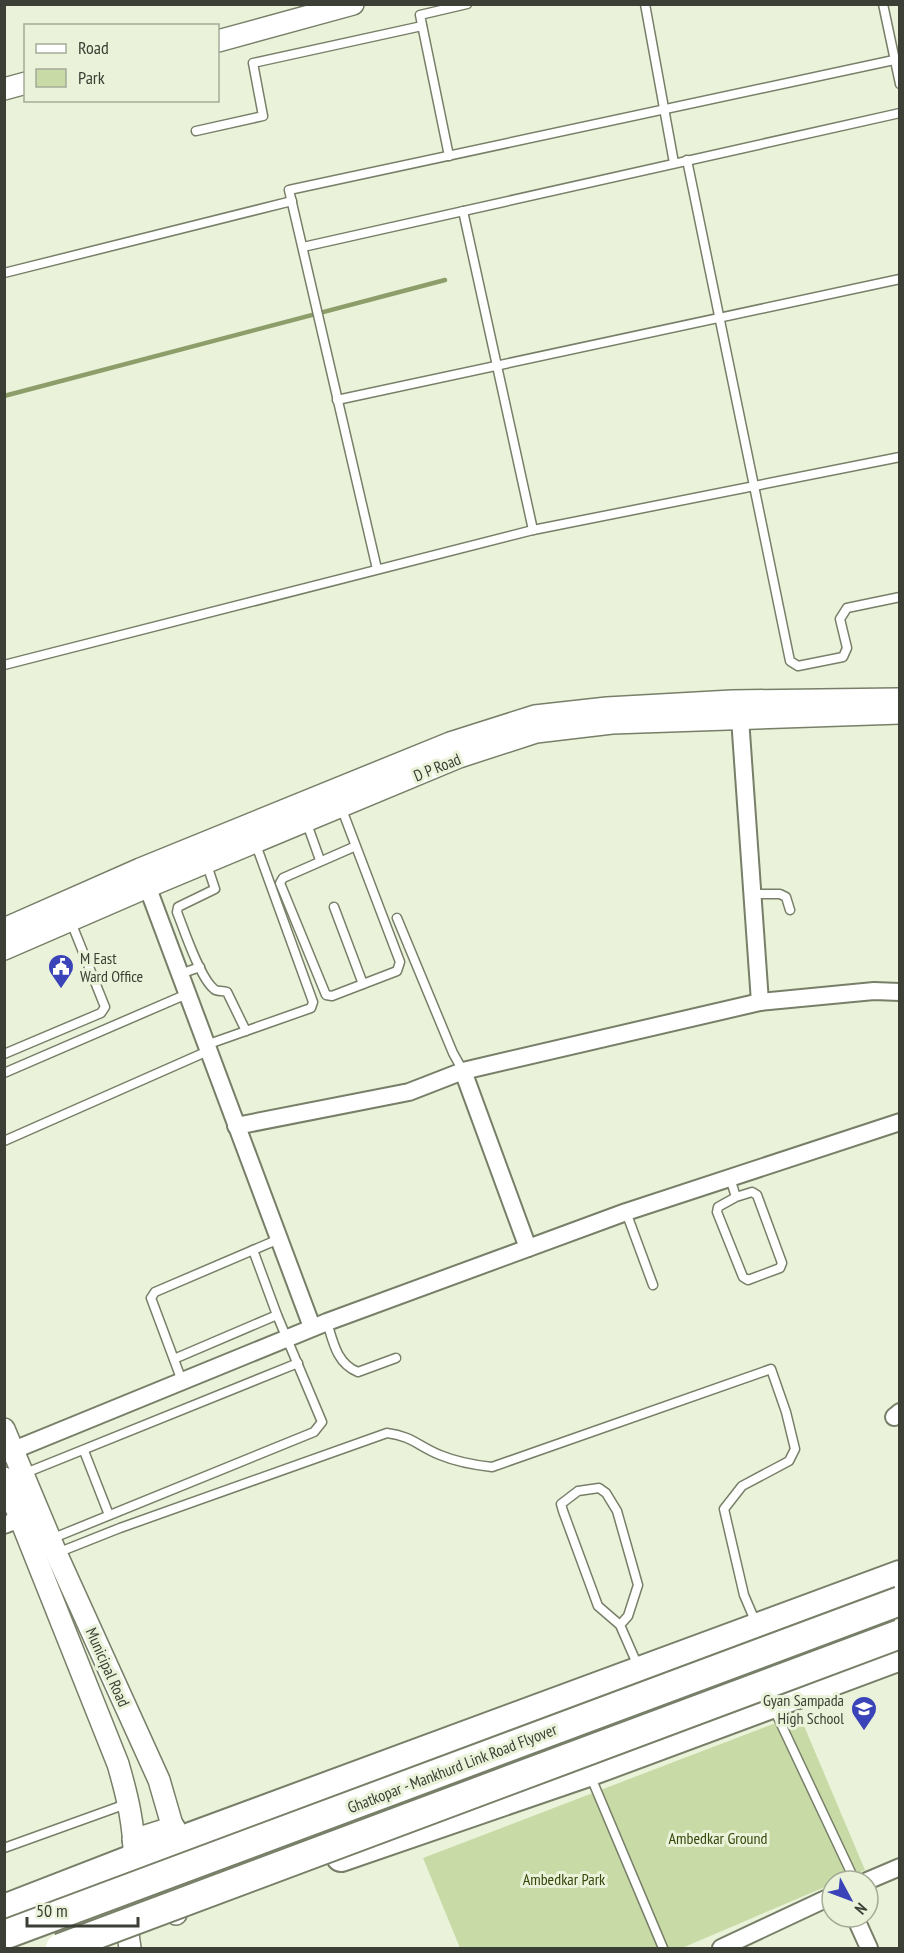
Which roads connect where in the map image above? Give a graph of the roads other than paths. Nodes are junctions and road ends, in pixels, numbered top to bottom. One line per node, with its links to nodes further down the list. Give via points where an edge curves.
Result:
1 (308, 4): 7 (street)
2 (353, 4): 8 (street)
3 (467, 4): 6 (lane, via 420,15)
4 (645, 4): 15 (lane)
5 (883, 4): 9 (lane)
6 (422, 26): 17 (lane, via 253,63 263,116); 18 (lane)
7 (219, 30)
8 (219, 41)
9 (894, 60): 11 (lane); 15 (lane)
10 (24, 84): 12 (street)
11 (900, 84)
12 (4, 89)
13 (24, 94): 14 (street)
14 (4, 99)
15 (664, 109): 18 (lane); 20 (lane)
16 (900, 113): 19 (lane)
17 (196, 131)
18 (448, 156): 21 (lane, via 289,190)
19 (687, 160): 20 (lane); 26 (lane)
20 (674, 163): 22 (lane)
21 (292, 201): 23 (lane); 24 (lane)
22 (464, 211): 23 (lane); 27 (lane)
23 (303, 247): 28 (lane)
24 (4, 273)
25 (900, 279): 26 (lane)
26 (720, 318): 27 (lane); 30 (lane)
27 (498, 364): 28 (lane); 31 (lane)
28 (337, 400): 32 (lane)
29 (900, 457): 30 (lane)
30 (754, 486): 31 (lane); 33 (lane, via 789,661 798,666 843,657 847,648 840,620 847,608)
31 (533, 530): 32 (lane)
32 (377, 569): 34 (lane)
33 (900, 597)
34 (4, 665)
35 (900, 699): 36 (street, D P Road)
36 (790, 709): 37 (street, D P Road); 38 (street, D P Road); 39 (street, D P Road, via 607,708)
37 (900, 713)
38 (740, 718): 39 (street, D P Road); 48 (street)
39 (558, 721): 40 (street, D P Road, via 535,716)
40 (444, 754): 41 (street, D P Road); 47 (street, D P Road)
41 (341, 806): 42 (street, D P Road); 44 (lane)
42 (306, 820): 43 (street, D P Road); 45 (lane)
43 (255, 842): 46 (street, D P Road); 61 (lane, via 313,1002 311,1008)
44 (356, 846): 45 (lane); 57 (lane, via 400,962 397,971)
45 (320, 860): 57 (lane, via 280,883 326,995)
46 (206, 862): 47 (street, D P Road); 55 (lane, via 215,889 178,907 177,912)
47 (143, 878): 52 (street, D P Road); 53 (street, D P Road); 56 (street)
48 (752, 894): 50 (lane, via 780,894 786,897); 60 (street)
49 (334, 907): 57 (lane)
50 (790, 910)
51 (397, 918): 64 (lane)
52 (70, 920): 54 (street, D P Road); 63 (lane, via 105,1007 101,1013)
53 (4, 929)
54 (4, 949)
55 (200, 967): 56 (lane); 61 (lane, via 216,991 227,992)
56 (180, 974): 59 (street)
57 (363, 984)
58 (900, 992): 60 (street)
59 (187, 994): 62 (street); 65 (lane)
60 (760, 1002): 64 (street)
61 (246, 1031): 62 (lane)
62 (207, 1048): 67 (street); 68 (lane)
63 (4, 1054)
64 (463, 1071): 67 (street, via 409,1092); 73 (street)
65 (4, 1073)
66 (900, 1122): 69 (street)
67 (236, 1126): 72 (street)
68 (4, 1141)
69 (730, 1178): 70 (lane); 71 (street)
70 (736, 1197): 70 (lane, via 752,1192 757,1195 783,1263 780,1268 748,1280 743,1278 717,1212 718,1207)
71 (626, 1212): 73 (street); 75 (lane)
72 (279, 1239): 74 (lane); 77 (street)
73 (528, 1248): 77 (street)
74 (253, 1250): 76 (lane); 79 (lane, via 155,1292 151,1298)
75 (653, 1285)
76 (277, 1314): 78 (lane); 79 (lane)
77 (319, 1325): 78 (street); 80 (lane, via 348,1368 358,1372)
78 (287, 1337): 81 (lane); 82 (street)
79 (174, 1359): 82 (lane)
80 (396, 1359)
81 (298, 1363): 84 (lane); 87 (lane, via 322,1422 315,1432)
82 (182, 1381): 85 (street)
83 (4, 1429): 85 (street, Municipal Road)
84 (84, 1451): 86 (lane); 87 (lane)
85 (9, 1453): 86 (street, Municipal Road)
86 (14, 1476): 88 (street, Municipal Road); 89 (street, Municipal Road)
87 (109, 1515): 89 (lane)
88 (12, 1522): 99 (street, Municipal Road, via 118,1764)
89 (53, 1546): 93 (lane, via 120,1528 387,1433 404,1435 458,1461 492,1467 771,1369 795,1449 789,1461 742,1486 724,1509 744,1595); 100 (street, Municipal Road, via 159,1780)
90 (900, 1575): 93 (highway)
91 (900, 1600): 110 (highway, Ghatkopar - Mankhurd Link Road Flyover, bridge)
92 (620, 1625): 92 (lane, via 598,1606 561,1504 578,1491 599,1488 617,1511 638,1585 628,1616); 96 (lane)
93 (758, 1628): 96 (highway)
94 (900, 1634): 112 (highway, Ghatkopar - Mankhurd Link Road Flyover, bridge)
95 (900, 1656): 97 (highway)
96 (640, 1672): 100 (highway)
97 (771, 1703): 98 (highway); 104 (lane)
98 (588, 1772): 108 (highway); 114 (lane)
99 (129, 1803): 101 (lane); 102 (street, Municipal Road)
100 (175, 1835): 102 (highway); 108 (street, Municipal Road)
101 (4, 1848)
102 (134, 1850): 107 (highway); 111 (street, Municipal Road)
103 (900, 1867): 105 (street)
104 (849, 1869)
105 (880, 1875)
106 (820, 1902): 115 (street)
107 (4, 1909)
108 (177, 1914): 111 (highway)
109 (860, 1929): 116 (street)
110 (4, 1935)
111 (128, 1940): 113 (highway)
112 (60, 1948)
113 (84, 1948)
114 (663, 1948)
115 (721, 1948)
116 (869, 1948)

